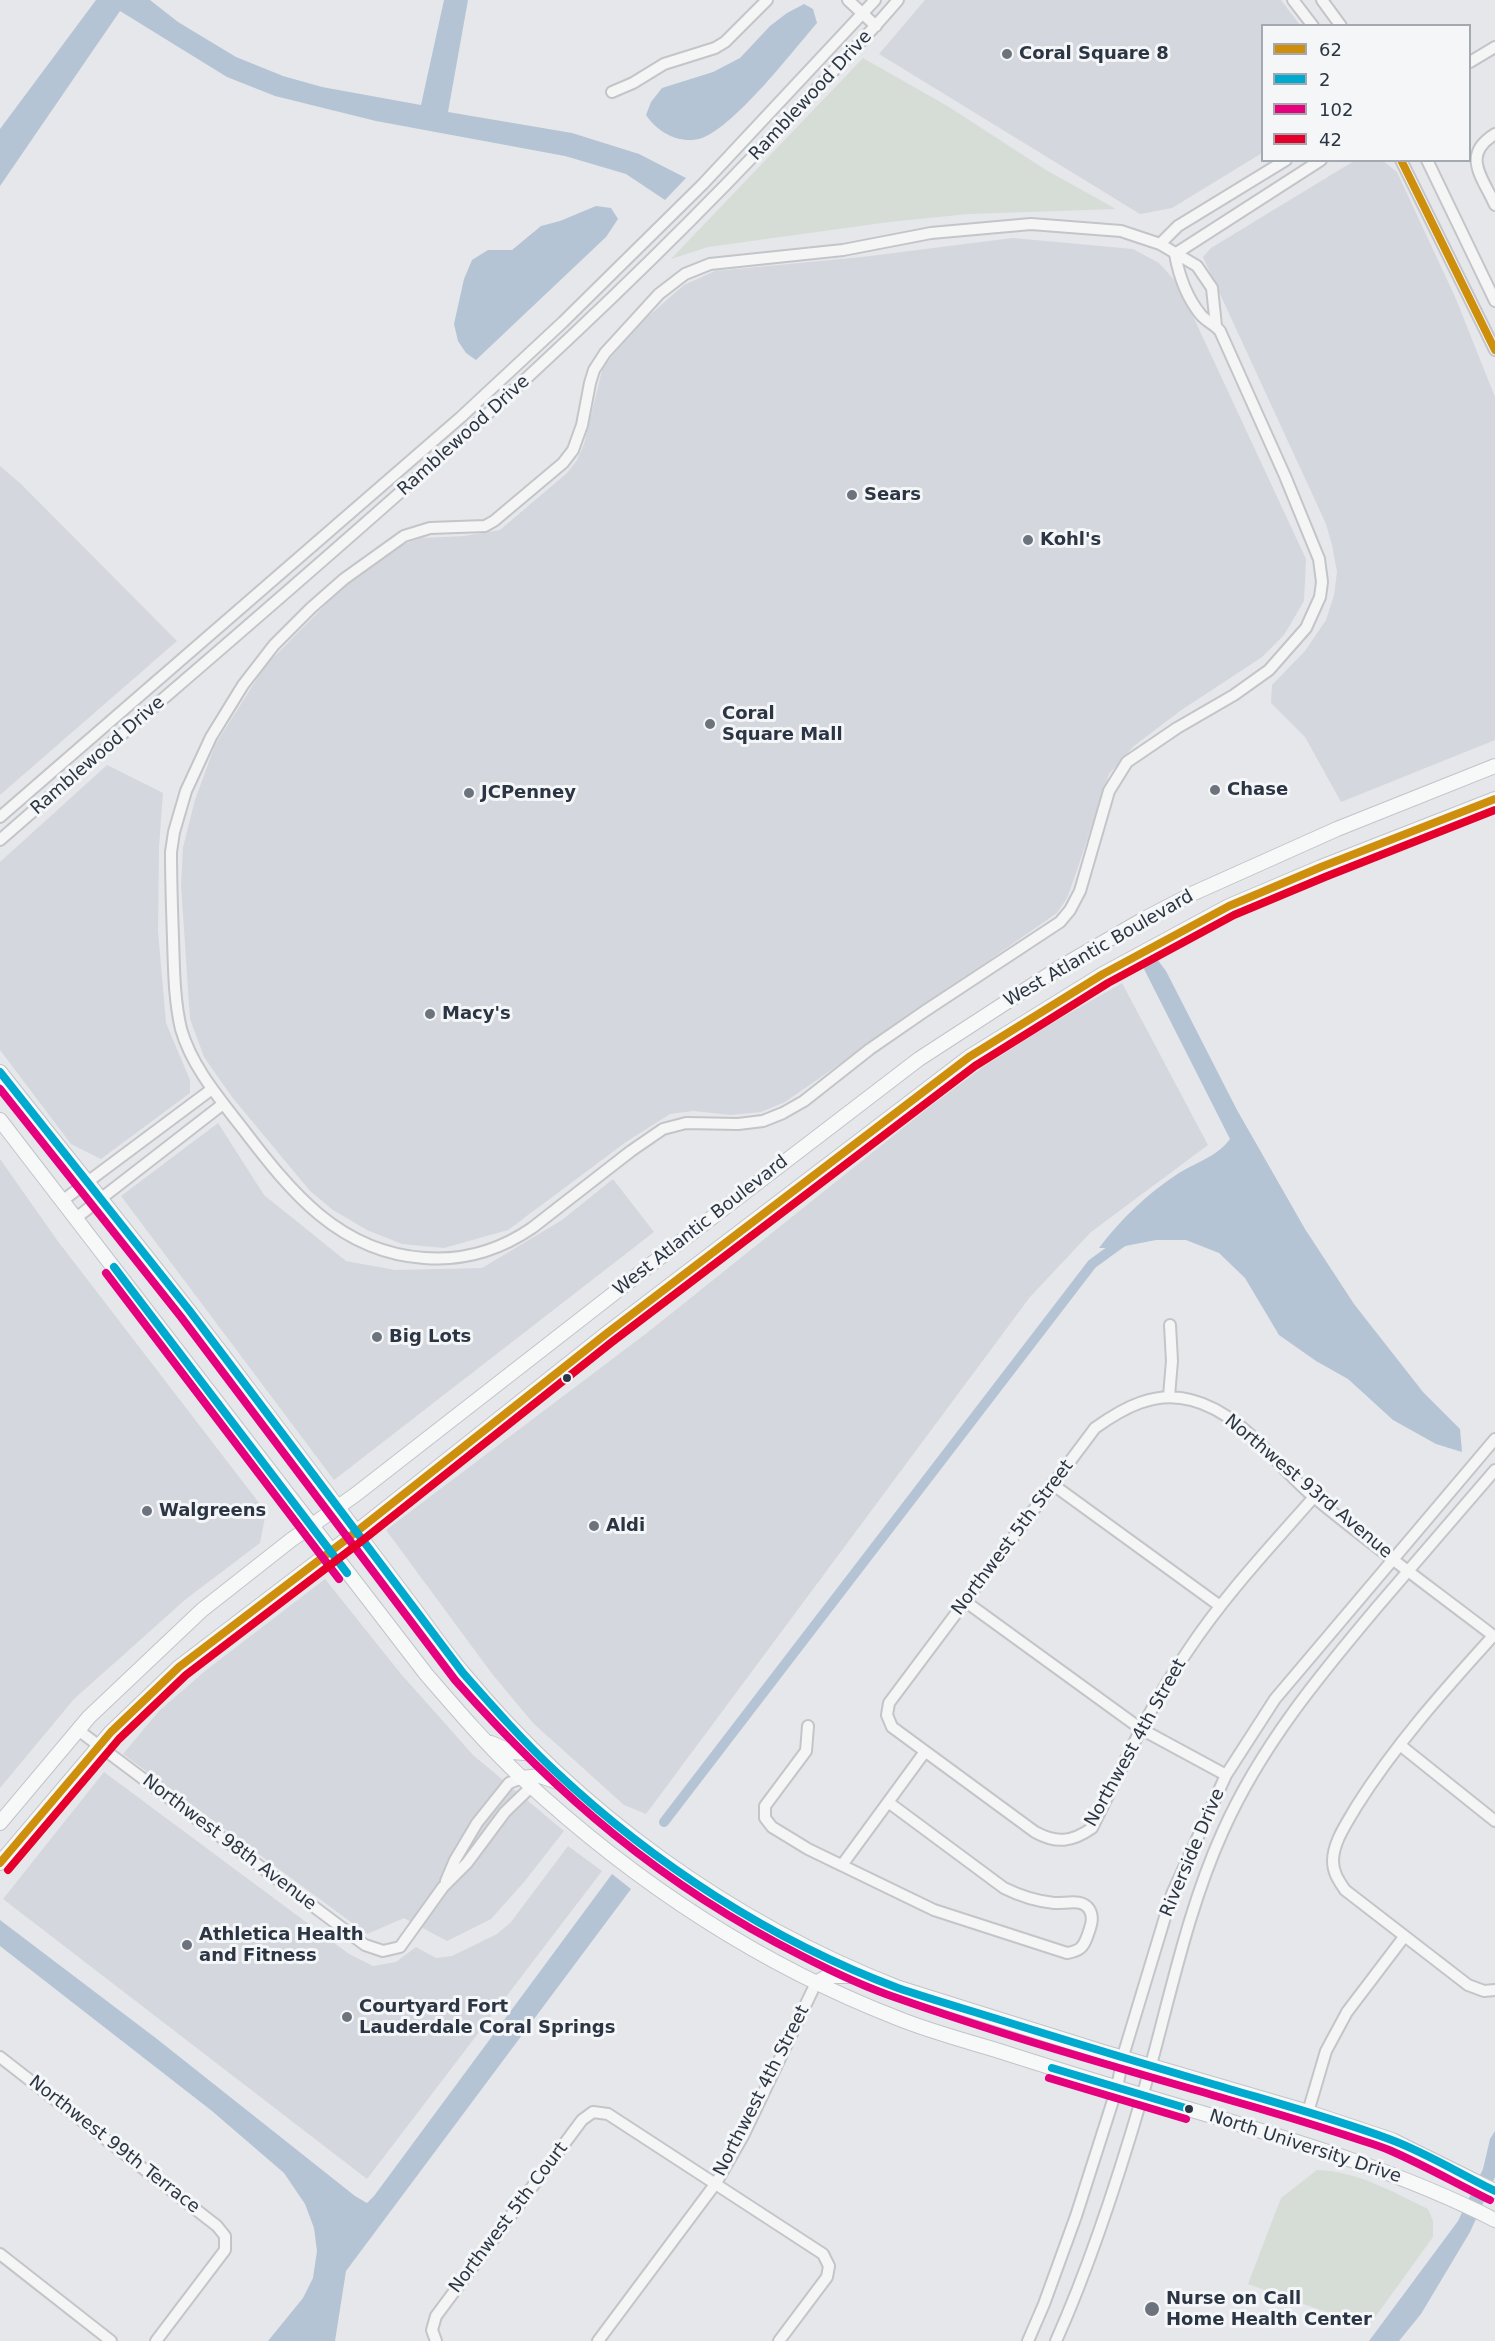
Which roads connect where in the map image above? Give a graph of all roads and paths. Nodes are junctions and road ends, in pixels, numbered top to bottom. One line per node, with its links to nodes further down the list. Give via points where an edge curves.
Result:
1 (768, 0): 14 (street, via 715,48 664,64)
2 (848, 0): 8 (street)
3 (877, 0): 7 (street); 8 (street, Ramblewood Drive)
4 (898, 0): 7 (street, Ramblewood Drive)
5 (1293, 0): 9 (street)
6 (1322, 0): 10 (street)
7 (890, 9): 11 (street, Ramblewood Drive)
8 (863, 14): 11 (street); 28 (street, Ramblewood Drive, via 703,184 461,417)
9 (1312, 24)
10 (1340, 24)
11 (876, 26): 29 (street, Ramblewood Drive, via 718,195 572,338 479,424)
12 (1495, 47): 13 (street)
13 (1471, 61)
14 (612, 92)
15 (1495, 134): 20 (street, via 1479,147 1475,163)
16 (1283, 162): 21 (street, via 1178,226)
17 (1318, 162): 22 (street)
18 (1402, 162): 25 (street)
19 (1427, 162): 23 (street)
20 (1495, 205)
21 (1160, 244): 22 (street); 31 (street, via 1121,231 1031,224 931,233 843,250 710,264 671,283 628,326 594,370 582,425 573,450 563,463 494,521 478,528 430,528 404,536 344,579 274,645 211,737 178,816 171,870 174,988 190,1053)
22 (1175, 254): 24 (street, via 1189,296 1202,317); 24 (street, via 1197,266 1212,288)
23 (1495, 301)
24 (1216, 326): 32 (street, via 1319,559 1320,597 1305,628 1269,670 1127,762 1109,791 1080,891 1060,922 870,1049 804,1101 763,1121 686,1123 663,1129 532,1228 483,1253 451,1258 405,1257 352,1238 289,1187)
25 (1495, 350)
26 (1495, 766): 44 (main road, West Atlantic Boulevard, via 1323,835 1194,893 1114,936 984,1015 885,1084)
27 (1495, 799): 46 (main road, West Atlantic Boulevard, via 1229,906 1127,960 1017,1026 937,1080)
28 (0, 817)
29 (0, 840)
30 (0, 1071): 34 (main road, North University Drive)
31 (212, 1089): 32 (street); 34 (street)
32 (223, 1104): 35 (street)
33 (0, 1120): 36 (main road, North University Drive)
34 (87, 1183): 35 (main road, North University Drive); 36 (street)
35 (100, 1199): 37 (street); 44 (main road, North University Drive)
36 (62, 1201): 37 (main road, North University Drive)
37 (76, 1218): 45 (main road, North University Drive)
38 (1170, 1325): 39 (street)
39 (1169, 1396): 42 (street, Northwest 5th Street, via 1140,1402 1095,1428); 43 (street, Northwest 93rd Avenue, via 1193,1400 1237,1424)
40 (1495, 1439): 48 (street, Riverside Drive)
41 (1495, 1470): 49 (street, Riverside Drive)
42 (1052, 1484): 50 (street, Northwest 5th Street); 51 (street)
43 (1314, 1497): 48 (street, Northwest 93rd Avenue); 51 (street, Northwest 4th Street)
44 (337, 1507): 45 (main road, West Atlantic Boulevard); 46 (main road, North University Drive)
45 (311, 1525): 47 (main road, North University Drive); 55 (main road, West Atlantic Boulevard, via 202,1610)
46 (356, 1532): 47 (main road, West Atlantic Boulevard); 60 (main road, North University Drive, via 463,1673)
47 (330, 1550): 56 (main road, North University Drive, via 426,1674); 58 (main road, West Atlantic Boulevard, via 179,1666)
48 (1392, 1558): 49 (street, Northwest 93rd Avenue); 61 (street, Riverside Drive, via 1275,1699)
49 (1408, 1571): 52 (street, Northwest 93rd Avenue); 76 (street, Riverside Drive, via 1302,1698 1223,1830 1203,1879)
50 (966, 1602): 54 (street); 59 (street, Northwest 5th Street, via 889,1703 891,1727)
51 (1220, 1606): 54 (street, Northwest 4th Street)
52 (1494, 1637): 57 (street)
53 (808, 1726): 68 (street, via 806,1751 765,1806 765,1818 772,1827 808,1849)
54 (1141, 1729): 59 (street, Northwest 4th Street, via 1092,1828 1066,1840 1048,1840); 61 (street)
55 (78, 1730): 58 (street, Northwest 98th Avenue); 66 (main road, West Atlantic Boulevard)
56 (484, 1740): 60 (main road, via 512,1752); 62 (main road, North University Drive)
57 (1400, 1745): 65 (street); 70 (street, via 1348,1821 1337,1841 1333,1861 1345,1890)
58 (99, 1746): 67 (main road, West Atlantic Boulevard); 69 (street, Northwest 98th Avenue, via 365,1945 383,1951 400,1947)
59 (924, 1753): 64 (street)
60 (537, 1754): 63 (main road, North University Drive)
61 (1226, 1775): 74 (street, Riverside Drive, via 1172,1894)
62 (527, 1782): 63 (main road, via 540,1776); 69 (street, via 467,1863); 69 (street, via 509,1783 477,1823); 72 (main road, North University Drive, via 610,1852 704,1920)
63 (572, 1787): 71 (main road, North University Drive, via 658,1859 768,1927)
64 (888, 1802): 68 (street); 68 (street, via 1004,1888 1025,1898 1079,1902 1089,1908 1093,1917 1084,1945 1067,1953 993,1930 934,1910)
65 (1495, 1821)
66 (0, 1822)
67 (0, 1863)
68 (842, 1865)
69 (443, 1887)
70 (1404, 1937): 73 (street, via 1467,1985); 79 (street, via 1347,2012 1326,2050)
71 (872, 1978): 72 (main road, via 828,1976); 74 (main road, North University Drive)
72 (816, 1983): 77 (main road, North University Drive, via 898,2019); 80 (street, Northwest 4th Street, via 743,2136)
73 (1495, 1990)
74 (1123, 2056): 76 (main road, North University Drive); 77 (street, Riverside Drive)
75 (0, 2057): 86 (street, Northwest 99th Terrace, via 225,2236 225,2250)
76 (1149, 2065): 78 (street, Riverside Drive); 79 (main road, North University Drive)
77 (1117, 2088): 78 (main road, North University Drive); 89 (street, Riverside Drive, via 1060,2260)
78 (1142, 2096): 82 (main road, North University Drive, via 1380,2169); 90 (street, Riverside Drive, via 1104,2216)
79 (1308, 2112): 81 (main road, North University Drive, via 1392,2140)
80 (716, 2183): 84 (street, Northwest 5th Court, via 608,2114 593,2112 582,2120 436,2316); 87 (street, Northwest 4th Street); 88 (street, via 823,2254 829,2266 827,2277)
81 (1495, 2191)
82 (1489, 2217)
83 (0, 2254): 85 (street)
84 (434, 2336)
85 (111, 2341)
86 (156, 2341)
87 (598, 2341)
88 (779, 2341)
89 (1028, 2341)
90 (1056, 2341)

